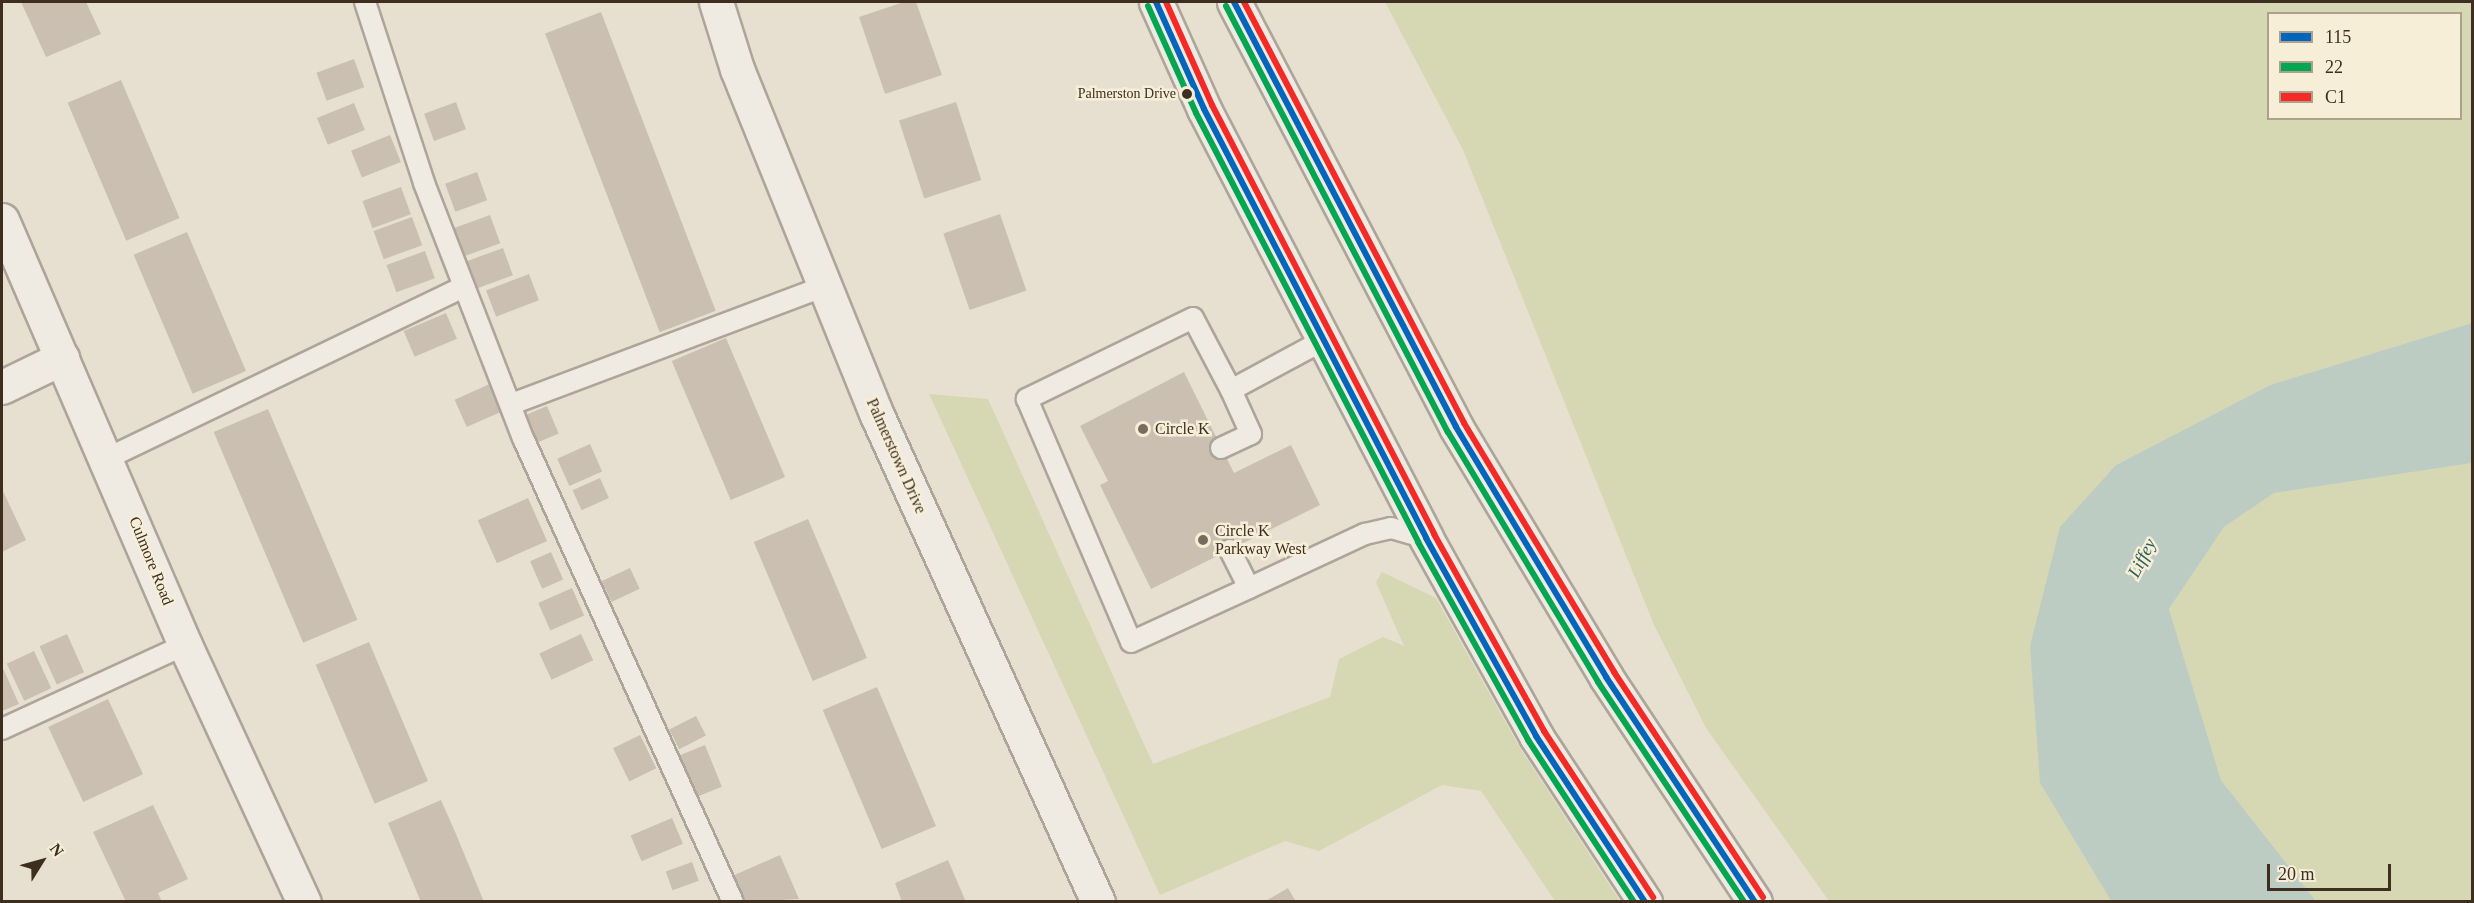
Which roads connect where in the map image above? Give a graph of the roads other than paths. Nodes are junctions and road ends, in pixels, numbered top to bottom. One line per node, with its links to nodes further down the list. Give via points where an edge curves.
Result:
1 (365, 2): 7 (lane)
2 (716, 2): 6 (main road, Palmerstown Drive, via 737,69)
3 (1156, 2): 8 (main road, via 1204,109)
4 (1234, 2): 24 (main road, via 1456,427 1606,677)
5 (2, 220): 9 (main road, Culmore Road)
6 (825, 286): 12 (lane); 22 (main road, Palmerstown Drive, via 876,413)
7 (464, 287): 12 (lane); 14 (lane)
8 (1322, 341): 11 (lane); 15 (main road)
9 (62, 358): 10 (main road); 14 (main road, Culmore Road)
10 (2, 387)
11 (1231, 390): 13 (lane, via 1251,434); 17 (lane, via 1193,318 1027,399 1131,642)
12 (514, 403): 21 (lane, via 523,438)
13 (1221, 448)
14 (108, 458): 18 (main road, Culmore Road)
15 (1426, 538): 17 (lane, via 1391,528 1365,534); 23 (main road, via 1536,736)
16 (1230, 550): 17 (lane)
17 (1249, 588)
18 (185, 645): 19 (lane); 20 (main road, Culmore Road)
19 (2, 729)
20 (304, 902)
21 (733, 902)
22 (1098, 902)
23 (1645, 902)
24 (1755, 902)

